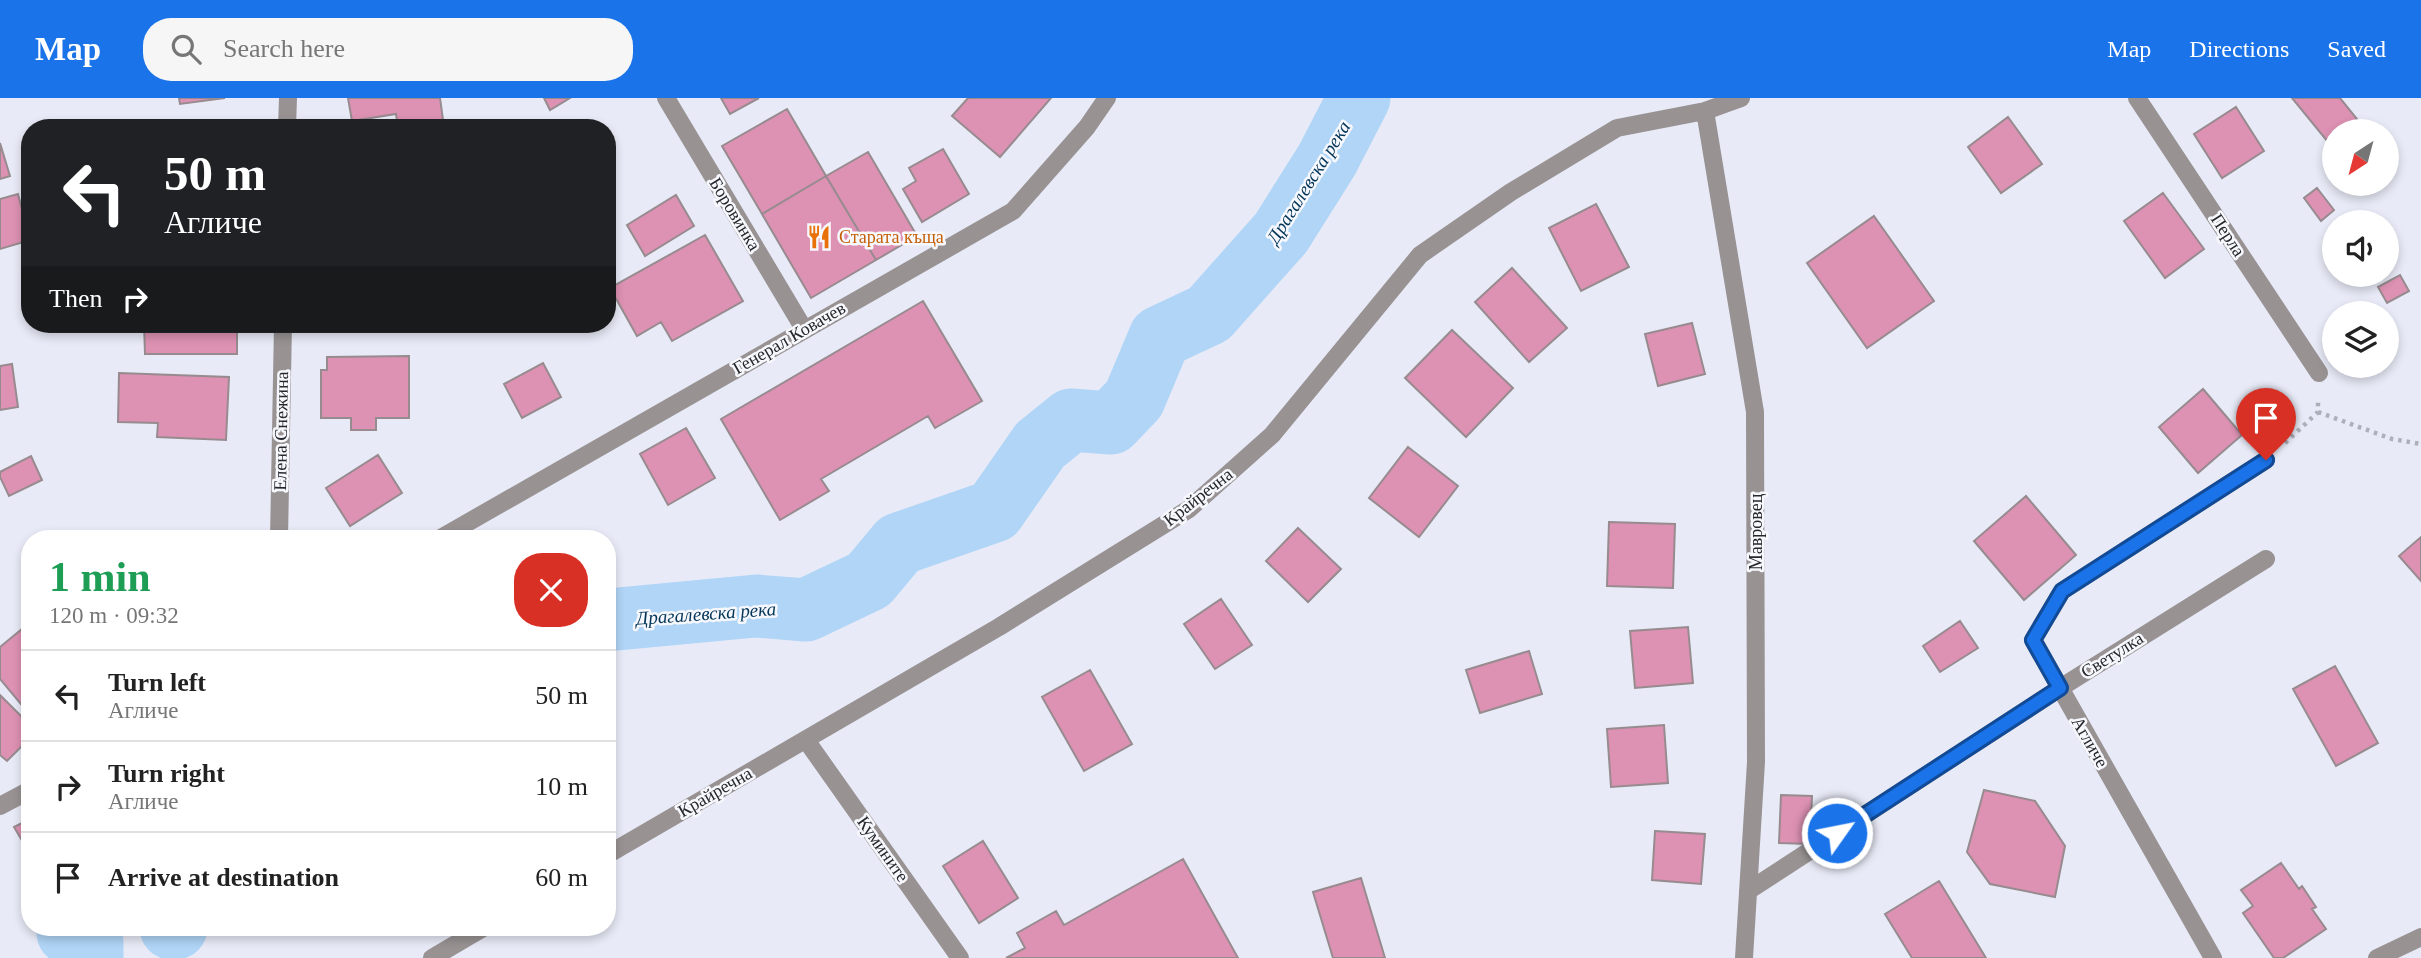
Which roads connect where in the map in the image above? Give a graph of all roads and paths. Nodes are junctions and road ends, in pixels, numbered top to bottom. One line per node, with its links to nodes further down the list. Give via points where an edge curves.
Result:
1 (288, 98): 7 (street)
2 (666, 98): 8 (street, Боровинка)
3 (1107, 98): 8 (street, Генерал Ковачев, via 1013,211)
4 (1741, 98): 6 (street, Крайречна)
5 (2137, 98): 10 (street, Перла)
6 (1705, 111): 18 (street, Крайречна, via 1617,128 1511,192 1420,255 1272,435 1189,509); 22 (street, Мавровец, via 1755,412 1756,762)
7 (288, 119)
8 (804, 329): 15 (street, Генерал Ковачев)
9 (283, 333): 14 (street, Елена Снежина)
10 (2319, 373): 11 (path)
11 (2318, 412): 12 (path, via 2392,439); 13 (path)
12 (2421, 444)
13 (2266, 460): 17 (street, Агличе, via 2062,591 2033,640)
14 (279, 530)
15 (455, 530)
16 (2266, 559): 17 (street, Светулка)
17 (2060, 688): 22 (street, Светулка); 28 (street, Агличе)
18 (806, 740): 21 (street, Крайречна); 26 (street, Кумините)
19 (21, 795): 20 (street)
20 (0, 806)
21 (616, 850)
22 (1748, 891): 27 (street, Мавровец)
23 (469, 936): 25 (street)
24 (2421, 937): 29 (street)
25 (432, 958)
26 (960, 958)
27 (1744, 958)
28 (2213, 958)
29 (2377, 958)

